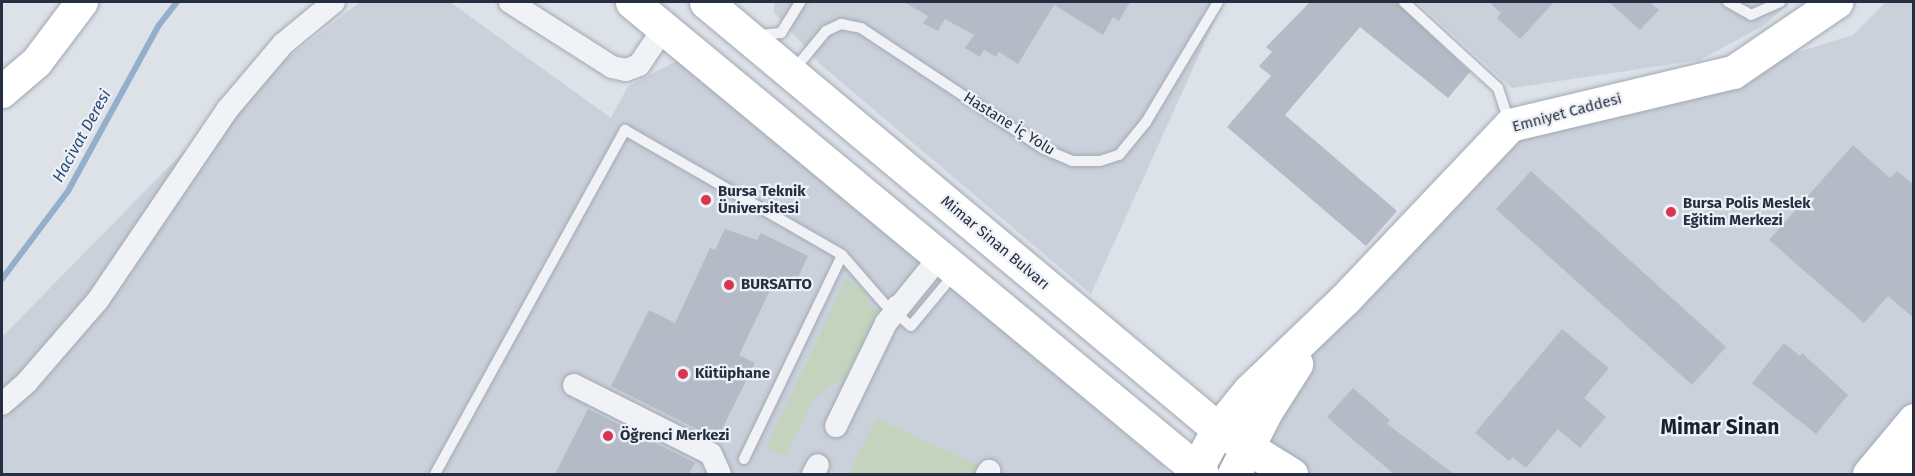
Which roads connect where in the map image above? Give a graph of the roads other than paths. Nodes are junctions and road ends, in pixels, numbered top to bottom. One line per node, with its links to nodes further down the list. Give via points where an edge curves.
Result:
1 (82, 2): 15 (main road, via 37,62)
2 (334, 2): 22 (street, via 283,45 227,110 98,300 27,382)
3 (510, 2): 12 (street, via 612,67 626,70 639,65)
4 (632, 2): 12 (main road)
5 (706, 2): 13 (main road, Mimar Sinan Bulvarı)
6 (800, 2): 13 (lane, via 781,33)
7 (1218, 2): 14 (lane, Hastane İç Yolu, via 1146,122 1119,155 1100,161 1072,161 1044,149 861,28 841,24 826,31)
8 (1404, 2): 16 (lane, via 1498,88)
9 (1728, 2): 10 (lane, via 1751,15)
10 (1780, 2)
11 (1832, 3): 16 (main road, Emniyet Caddesi, via 1733,72)
12 (662, 15): 14 (main road, via 761,80 781,81); 18 (main road)
13 (745, 34): 14 (main road, Mimar Sinan Bulvarı)
14 (791, 73): 25 (main road, Mimar Sinan Bulvarı)
15 (2, 92)
16 (1510, 125): 19 (main road, Emniyet Caddesi)
17 (842, 255): 20 (lane); 26 (lane); 30 (lane, via 625,130)
18 (941, 262): 20 (street); 29 (main road)
19 (1345, 298): 25 (main road, via 1249,391); 27 (main road, via 1296,363)
20 (891, 310): 24 (street)
21 (573, 385): 31 (street, via 711,454)
22 (2, 404)
23 (1914, 420): 33 (main road)
24 (836, 426)
25 (1218, 429): 27 (main road, Mimar Sinan Bulvarı); 29 (main road)
26 (744, 459)
27 (1240, 461): 32 (main road, Mimar Sinan Bulvarı)
28 (1914, 465): 34 (main road)
29 (1197, 473)
30 (435, 474)
31 (720, 474)
32 (1291, 474)
33 (1869, 474)
34 (1906, 474)

